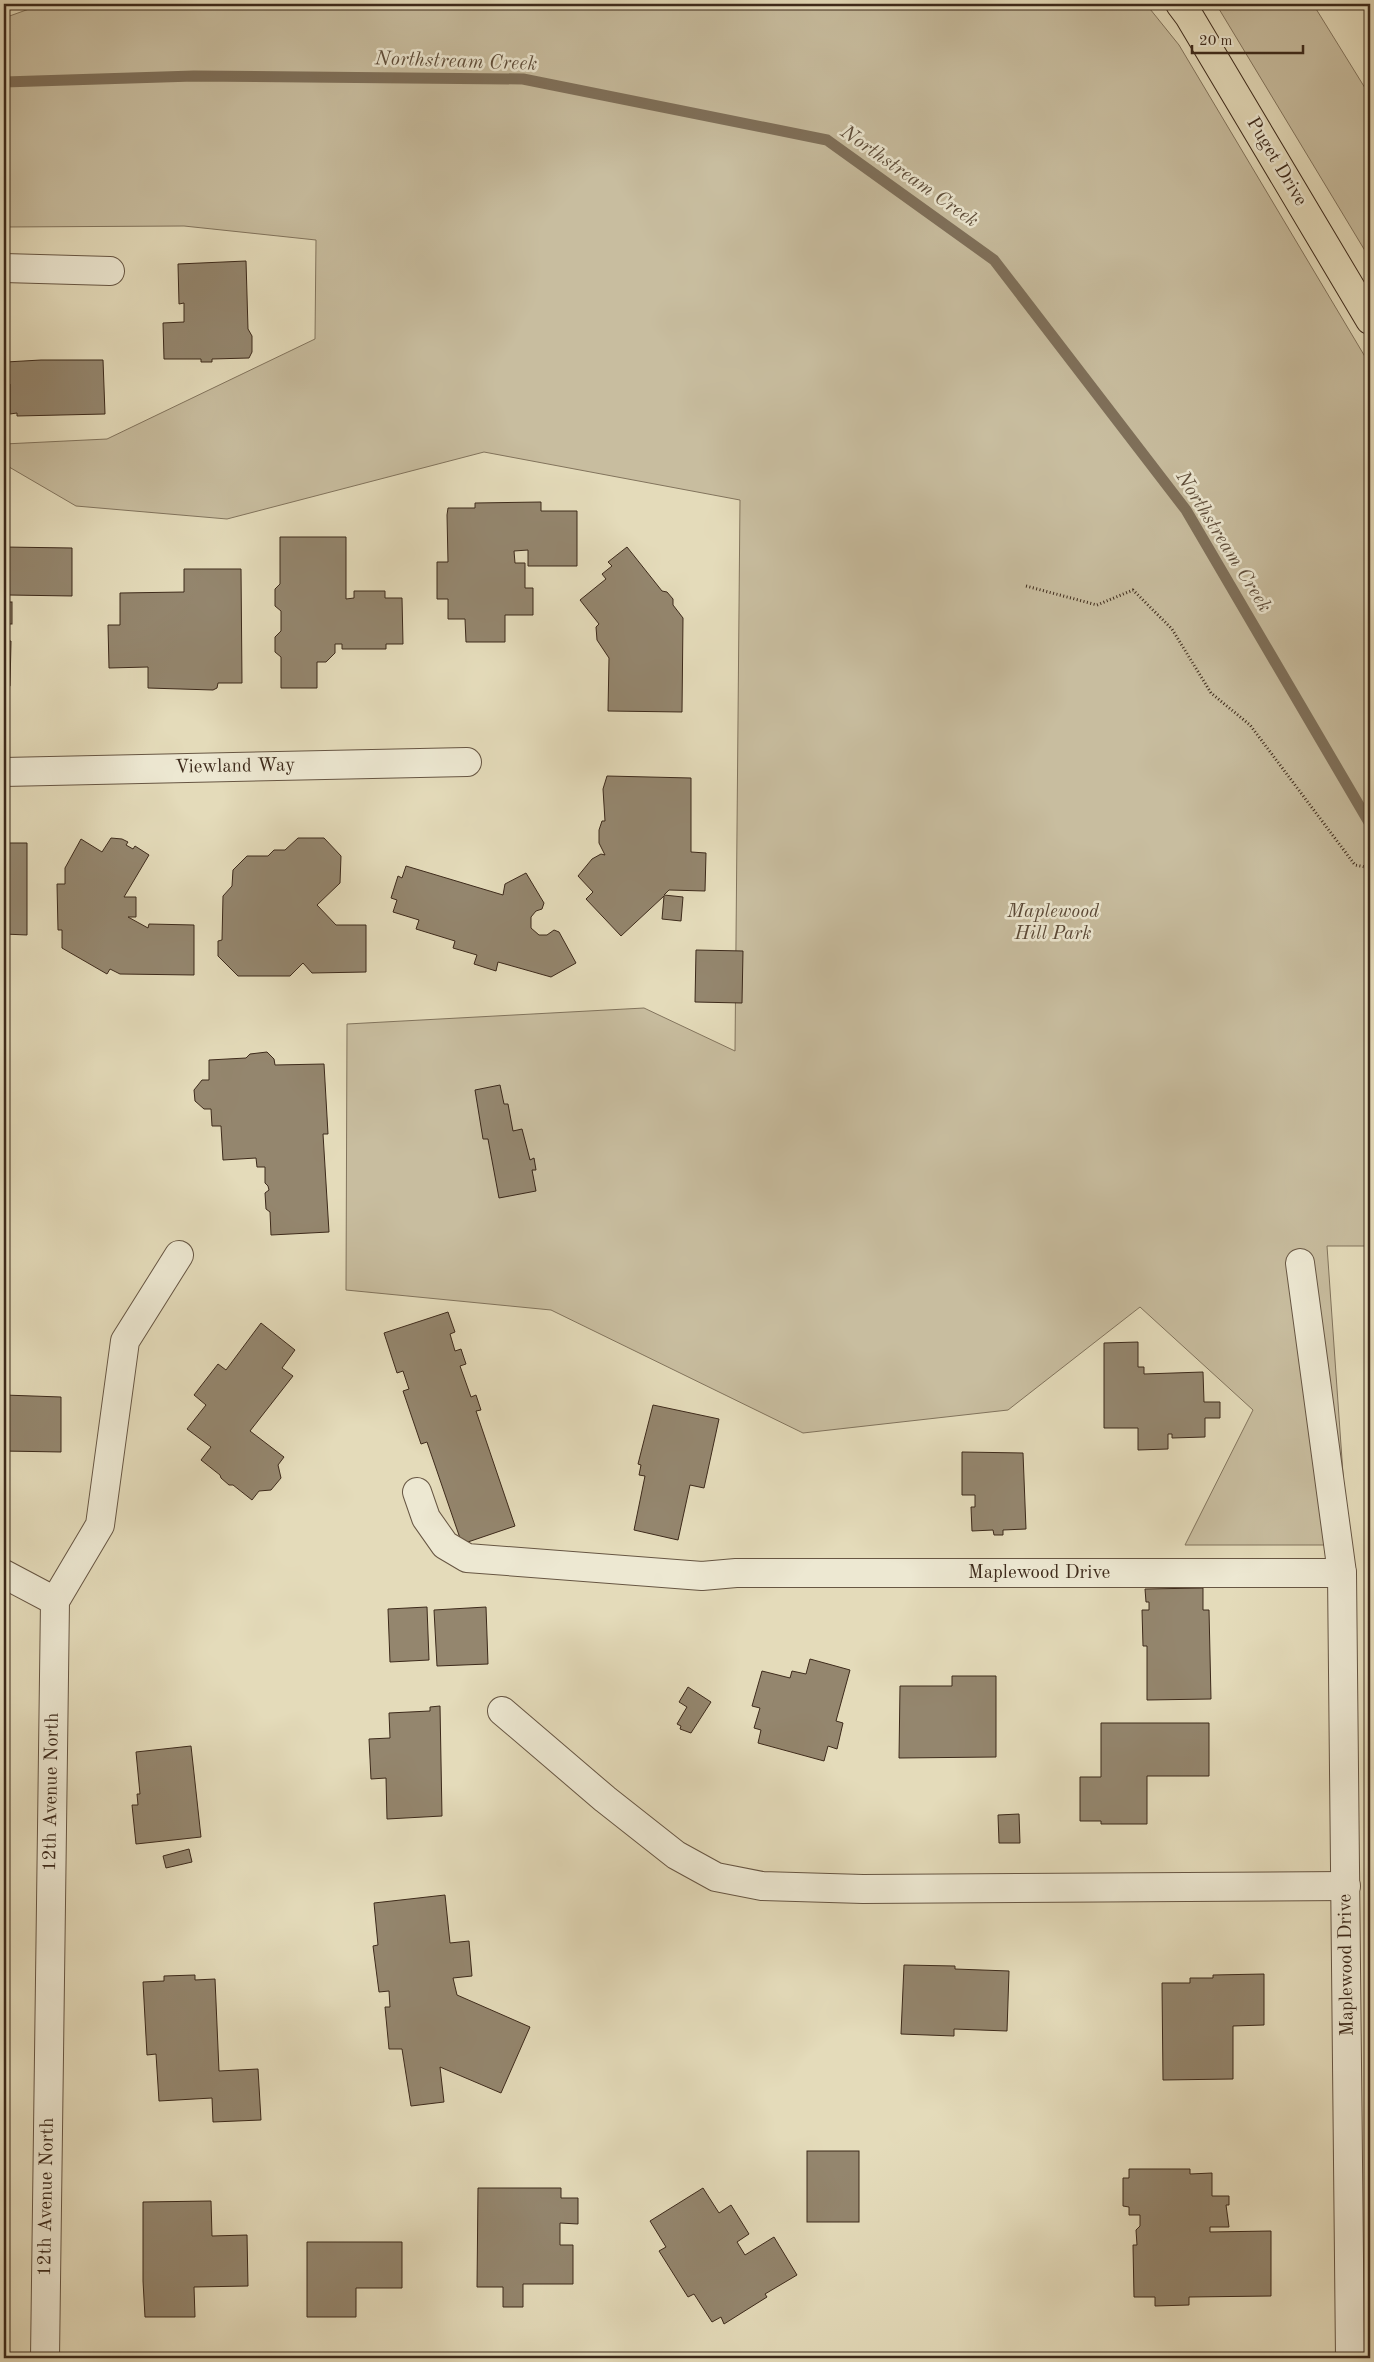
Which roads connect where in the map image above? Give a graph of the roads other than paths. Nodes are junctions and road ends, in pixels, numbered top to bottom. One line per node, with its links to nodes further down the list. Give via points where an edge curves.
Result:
1 (1180, 4): 4 (main road, Puget Drive)
2 (4, 268): 3 (street)
3 (110, 270)
4 (1370, 320)
5 (467, 762): 6 (street, Viewland Way)
6 (4, 772)
7 (179, 1254): 12 (street, 12th Avenue North, via 125,1341 100,1525)
8 (1300, 1263): 10 (street, Maplewood Drive)
9 (417, 1492): 10 (street, Maplewood Drive, via 426,1518 445,1545 467,1558 702,1576 736,1573)
10 (1342, 1573): 14 (street, Maplewood Drive)
11 (4, 1574): 12 (street)
12 (55, 1601): 16 (street, 12th Avenue North)
13 (502, 1711): 14 (street, via 676,1855 716,1877 762,1886 863,1890)
14 (1346, 1886): 15 (street, Maplewood Drive)
15 (1360, 2144): 17 (street, Maplewood Drive)
16 (45, 2358)
17 (1350, 2358)

